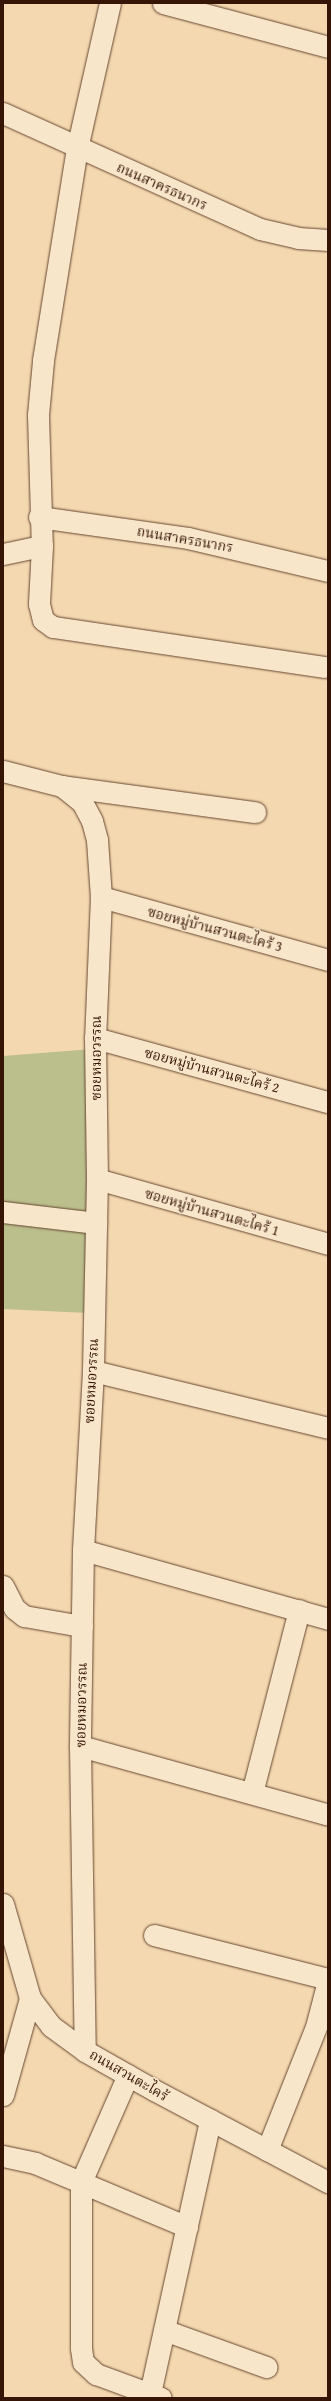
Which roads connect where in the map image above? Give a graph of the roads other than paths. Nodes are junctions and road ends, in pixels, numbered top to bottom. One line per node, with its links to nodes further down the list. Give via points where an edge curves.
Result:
1 (110, 3): 5 (street)
2 (163, 3): 3 (street)
3 (328, 47)
4 (3, 113): 5 (street, ถนนสาครธนากร, via 59,136)
5 (77, 148): 6 (street, ถนนสาครธนากร, via 260,229 298,238); 7 (street, via 43,361 38,415)
6 (328, 240)
7 (39, 516): 8 (street); 10 (street, ถนนสาครธนากร, via 188,538)
8 (42, 546): 9 (street); 11 (street, via 39,604 43,620 53,627)
9 (3, 554)
10 (328, 571)
11 (325, 668)
12 (3, 771): 13 (street, ซอยหมอวรรณ)
13 (62, 786): 14 (street); 15 (street, ซอยหมอวรรณ, via 82,802 92,821)
14 (255, 812)
15 (101, 897): 16 (street, ซอยหมู่บ้านสวนตะไคร้ 3); 17 (street, ซอยหมอวรรณ)
16 (328, 960)
17 (95, 1038): 18 (street, ซอยหมู่บ้านสวนตะไคร้ 2); 19 (street, ซอยหมอวรรณ)
18 (328, 1102)
19 (97, 1179): 21 (street, ซอยหมอวรรณ); 22 (street, ซอยหมู่บ้านสวนตะไคร้ 1)
20 (3, 1212): 21 (street)
21 (96, 1223): 23 (street, ซอยหมอวรรณ)
22 (328, 1244)
23 (93, 1371): 24 (street); 25 (street, ซอยหมอวรรณ)
24 (328, 1428)
25 (83, 1550): 27 (street); 29 (street, ซอยหมอวรรณ)
26 (3, 1586): 29 (street, via 14,1608 24,1616)
27 (299, 1610): 28 (street); 31 (street)
28 (328, 1619)
29 (82, 1626): 30 (street, ซอยหมอวรรณ)
30 (80, 1746): 31 (street); 38 (street, ซอยหมอวรรณ)
31 (252, 1793): 32 (street)
32 (328, 1815)
33 (3, 1904): 35 (street, ถนนสวนตะไคร้)
34 (154, 1934): 36 (street)
35 (9, 1942): 37 (street, ถนนสวนตะไคร้)
36 (328, 1980): 42 (street, via 316,2027)
37 (30, 1998): 38 (street, ถนนสวนตะไคร้, via 51,2026); 40 (street)
38 (85, 2050): 39 (street, ถนนสวนตะไคร้)
39 (128, 2075): 41 (street, ถนนสวนตะไคร้); 44 (street)
40 (3, 2095)
41 (210, 2120): 42 (street, ถนนสวนตะไคร้); 46 (street)
42 (267, 2150): 45 (street, ถนนสวนตะไคร้)
43 (3, 2156): 44 (street, via 35,2163)
44 (81, 2182): 46 (street); 49 (street, via 83,2362 96,2374)
45 (328, 2182)
46 (187, 2227): 47 (street)
47 (164, 2330): 48 (street); 49 (street)
48 (266, 2367)
49 (153, 2397)

